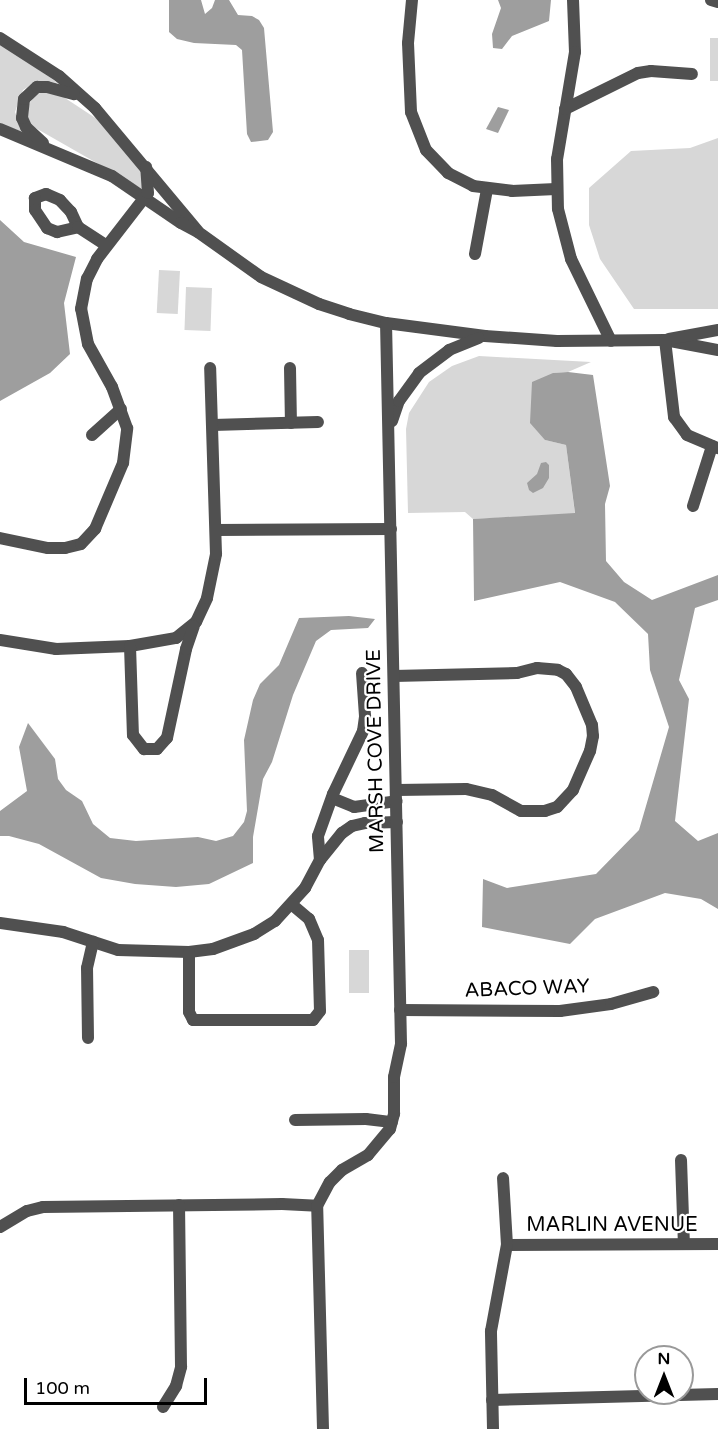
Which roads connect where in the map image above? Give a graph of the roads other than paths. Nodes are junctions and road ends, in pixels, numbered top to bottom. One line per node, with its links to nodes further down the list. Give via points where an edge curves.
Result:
1 (412, 0): 12 (street, via 409,85 418,137 448,173)
2 (573, 0): 8 (street, via 575,52)
3 (711, 0): 4 (street)
4 (718, 2)
5 (0, 38): 7 (street)
6 (692, 74): 8 (street, via 638,73)
7 (81, 96): 10 (street, via 36,87 24,99 21,108 26,128); 11 (street)
8 (565, 109): 13 (street)
9 (0, 129): 10 (street)
10 (51, 149): 14 (street, via 112,176)
11 (146, 167): 14 (street); 16 (street)
12 (487, 189): 13 (street); 18 (street)
13 (556, 189): 23 (street, via 571,259)
14 (146, 197): 16 (street); 17 (street)
15 (78, 227): 17 (street)
16 (198, 232): 19 (street, via 240,264 289,292)
17 (106, 245): 27 (street, via 87,279 82,324 92,353)
18 (475, 254)
19 (386, 323): 21 (street); 31 (street, MARSH COVE DRIVE)
20 (718, 330): 22 (street)
21 (485, 336): 23 (street); 31 (street, MARSH COVE DRIVE, via 449,350 419,373 399,401)
22 (665, 340): 23 (street); 24 (street); 33 (street, via 674,417 687,435)
23 (610, 341)
24 (718, 350)
25 (210, 368): 30 (street)
26 (290, 368): 29 (street)
27 (122, 409): 32 (street); 37 (street, via 127,428 123,462 90,536 81,544 65,548 29,546)
28 (318, 422): 29 (street)
29 (291, 423): 30 (street)
30 (213, 425): 36 (street)
31 (389, 434): 35 (street, MARSH COVE DRIVE)
32 (92, 435)
33 (715, 447): 34 (street)
34 (693, 506)
35 (391, 529): 36 (street); 42 (street, MARSH COVE DRIVE)
36 (216, 530): 38 (street, via 213,576)
37 (0, 538)
38 (196, 621): 40 (street, via 176,638); 40 (street, via 167,738 157,749 144,748 133,735)
39 (0, 640): 40 (street, via 56,649)
40 (130, 646)
41 (362, 673): 44 (street, via 363,731)
42 (394, 676): 43 (street, MARSH COVE DRIVE); 43 (street, via 558,670 576,687 593,736 573,790 556,807 545,811 521,811 492,795 466,789)
43 (397, 796): 45 (street); 46 (street, MARSH COVE DRIVE)
44 (332, 798): 45 (street); 48 (street, via 318,836)
45 (352, 806): 47 (street)
46 (397, 822): 47 (street); 54 (street, MARSH COVE DRIVE)
47 (352, 826): 48 (street)
48 (320, 860): 49 (street)
49 (291, 904): 52 (street, via 275,921 233,944); 52 (street, via 309,919 318,940 320,1011 313,1020 193,1020 189,1012)
50 (0, 923): 51 (street, via 63,932)
51 (93, 942): 52 (street, via 127,951); 55 (street, via 87,968)
52 (189, 952)
53 (653, 992): 54 (street, ABACO WAY, via 611,1004 560,1011)
54 (400, 1010): 57 (street, MARSH COVE DRIVE, via 401,1044)
55 (87, 1038)
56 (295, 1120): 57 (street)
57 (392, 1122): 61 (street, via 378,1146 330,1182)
58 (681, 1160): 63 (street)
59 (503, 1178): 65 (street)
60 (179, 1205): 61 (street); 62 (street, via 43,1207 27,1211); 68 (street, via 181,1367 176,1386)
61 (317, 1206): 69 (street)
62 (0, 1227)
63 (684, 1244): 64 (street, MARLIN AVENUE); 65 (street, MARLIN AVENUE)
64 (718, 1244)
65 (507, 1245): 67 (street, via 491,1331)
66 (718, 1394): 67 (street)
67 (492, 1400): 70 (street)
68 (163, 1407)
69 (323, 1429)
70 (493, 1429)

